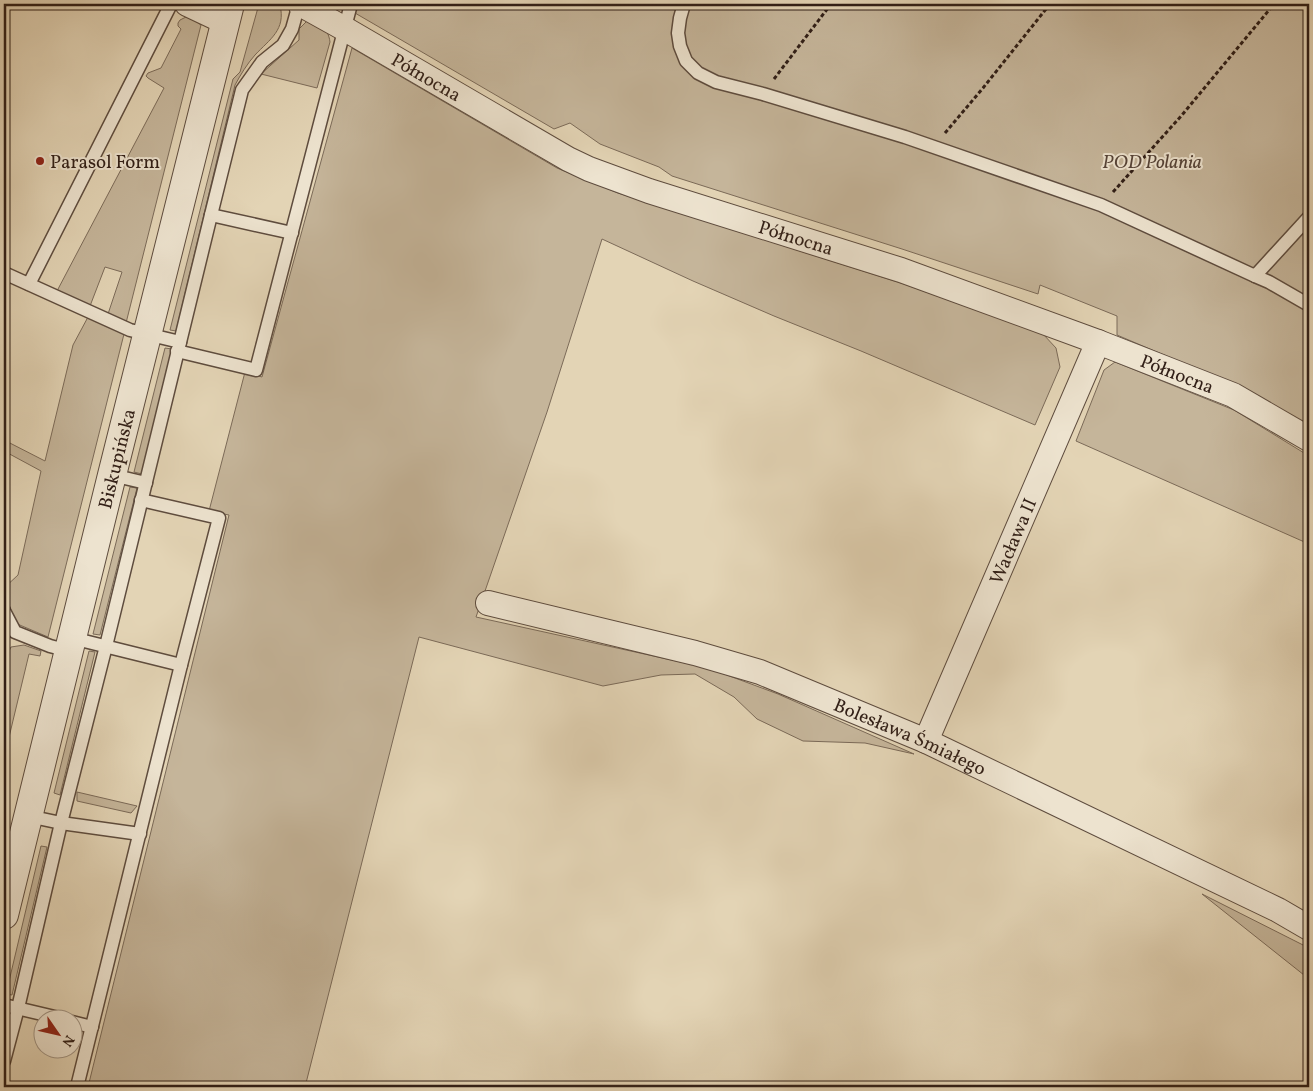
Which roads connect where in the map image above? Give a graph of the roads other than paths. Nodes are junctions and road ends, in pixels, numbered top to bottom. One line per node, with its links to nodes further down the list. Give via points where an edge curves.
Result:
1 (171, 4): 13 (lane)
2 (187, 4): 6 (street)
3 (299, 4): 7 (street, Północna); 8 (lane, via 292,30 283,45 262,62 242,90)
4 (351, 4): 7 (lane)
5 (684, 4): 12 (lane, via 678,33 686,61 698,73 716,82 933,147 1101,205)
6 (228, 13): 15 (street, Biskupińska)
7 (345, 29): 10 (lane); 16 (street, Północna, via 589,169 901,270)
8 (211, 215): 10 (lane); 17 (lane)
9 (1309, 217): 12 (lane)
10 (292, 233): 17 (lane, via 256,370)
11 (4, 273): 13 (lane)
12 (1255, 276): 14 (lane)
13 (29, 284): 15 (lane)
14 (1309, 305)
15 (148, 335): 17 (lane); 19 (street, Biskupińska)
16 (1098, 342): 18 (street, Północna, via 1233,395); 27 (street, Wacława II)
17 (178, 346): 20 (lane)
18 (1309, 439)
19 (112, 475): 20 (lane); 24 (street, Biskupińska)
20 (146, 483): 21 (lane)
21 (141, 500): 25 (lane); 26 (lane, via 219,518)
22 (488, 604): 27 (street, Bolesława Śmiałego, via 695,653 760,672)
23 (4, 611): 24 (lane, via 15,632 50,646)
24 (70, 644): 25 (lane); 28 (street, Biskupińska)
25 (106, 646): 26 (lane); 29 (lane)
26 (181, 665): 30 (lane)
27 (926, 741): 32 (street, Bolesława Śmiałego, via 1278,910)
28 (28, 816): 29 (lane); 31 (street, Biskupińska)
29 (61, 823): 30 (lane); 34 (lane)
30 (140, 834): 37 (lane)
31 (4, 915)
32 (1309, 928)
33 (4, 1005): 34 (lane)
34 (18, 1008): 35 (lane); 38 (lane)
35 (32, 1011)
36 (82, 1024): 37 (lane)
37 (92, 1027): 39 (lane)
38 (4, 1061)
39 (77, 1087)

